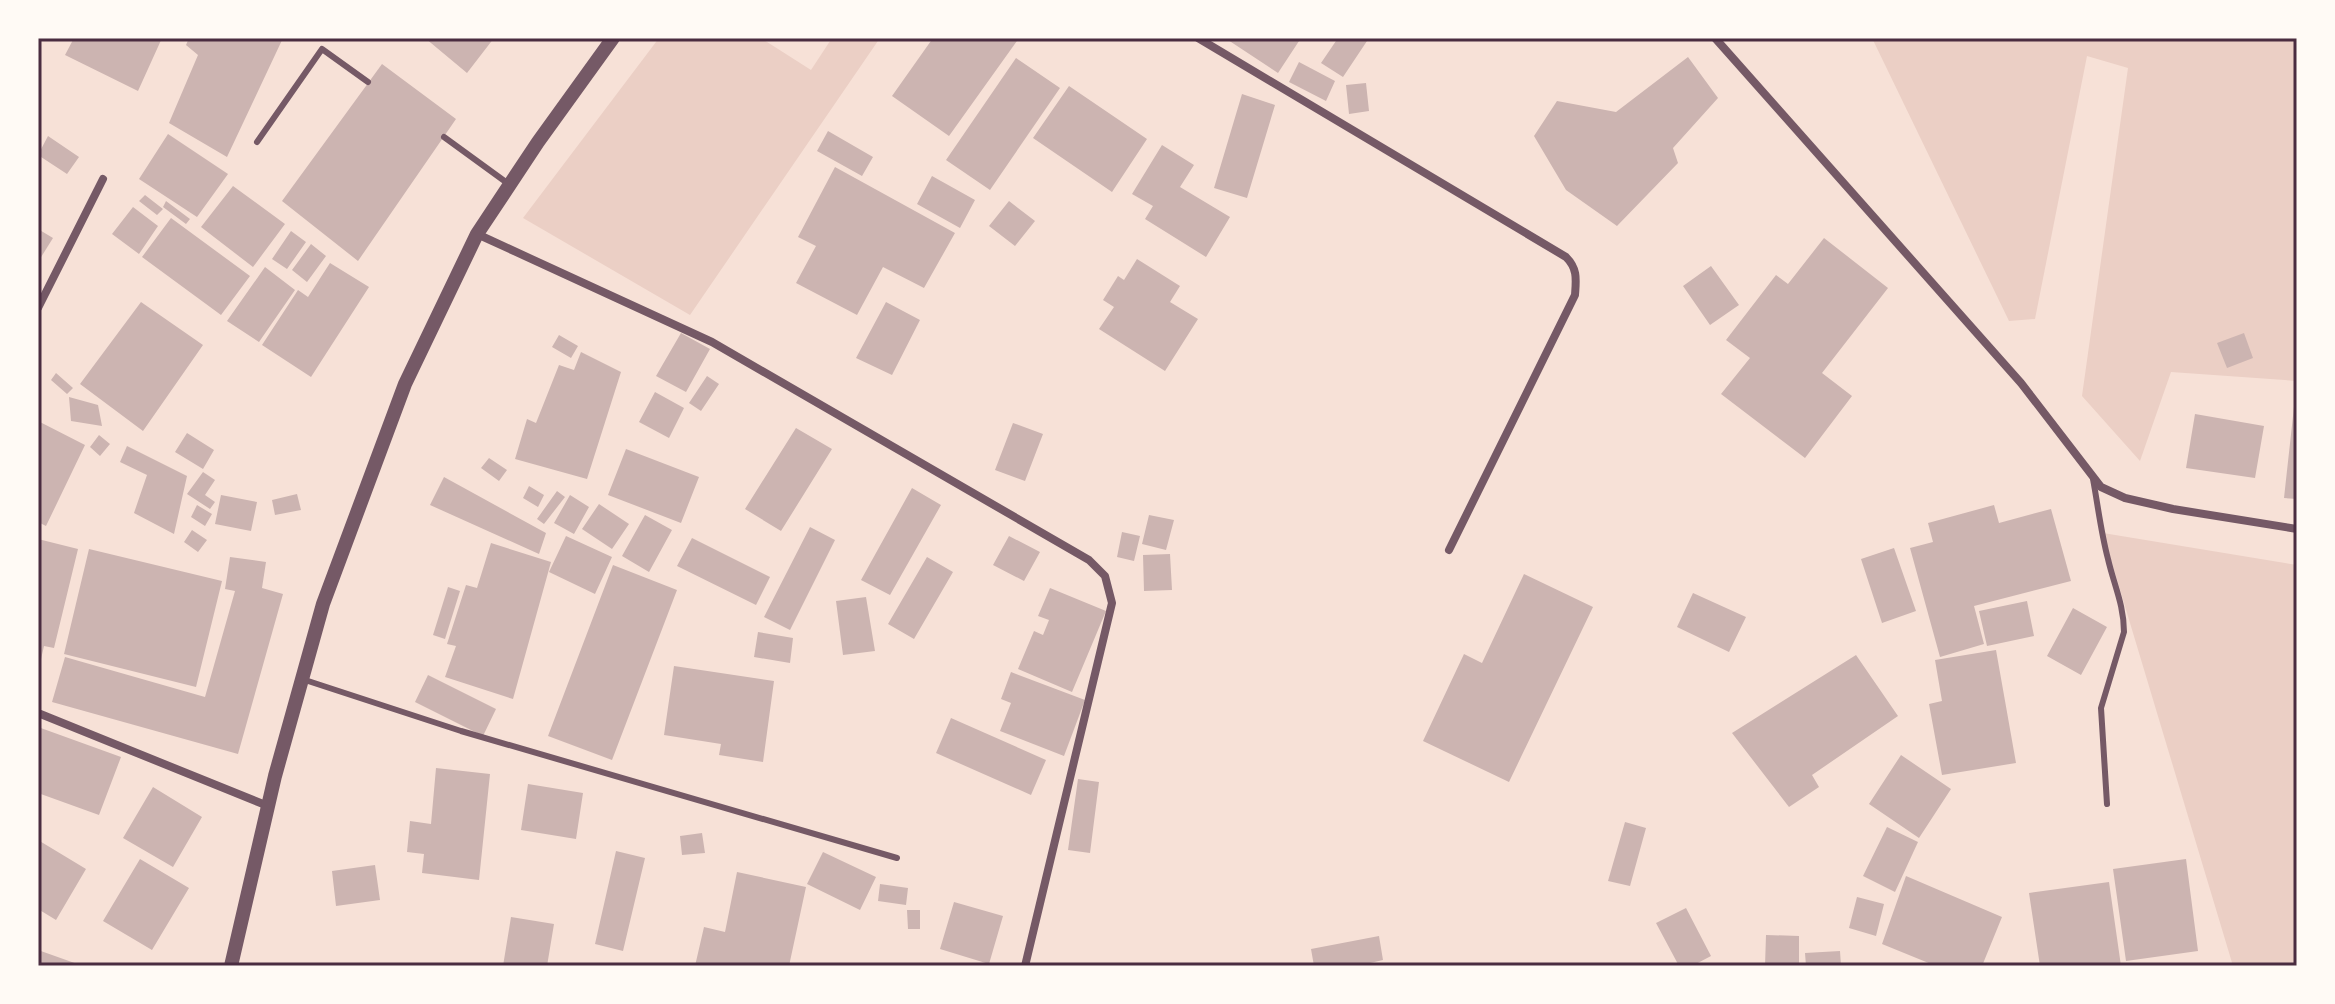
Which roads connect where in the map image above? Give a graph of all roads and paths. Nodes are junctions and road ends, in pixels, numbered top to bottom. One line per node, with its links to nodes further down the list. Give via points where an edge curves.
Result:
1 (613, 38): 8 (street)
2 (1198, 38): 13 (street, via 1573,264 1575,295)
3 (1715, 38): 11 (street, via 2021,383)
4 (368, 82): 6 (lane, via 322,49)
5 (444, 137): 8 (lane)
6 (257, 142)
7 (103, 179): 10 (street)
8 (510, 185): 9 (street)
9 (477, 234): 14 (street, via 405,384 323,604); 20 (street, via 712,342 1089,560 1105,576 1112,603)
10 (38, 308)
11 (2093, 479): 12 (street, via 2125,498); 16 (lane, via 2124,622 2101,708)
12 (2297, 529)
13 (1449, 550)
14 (301, 679): 17 (street); 18 (lane)
15 (38, 713): 17 (street)
16 (2107, 804)
17 (268, 806): 19 (street)
18 (897, 858)
19 (231, 966)
20 (1025, 966)

